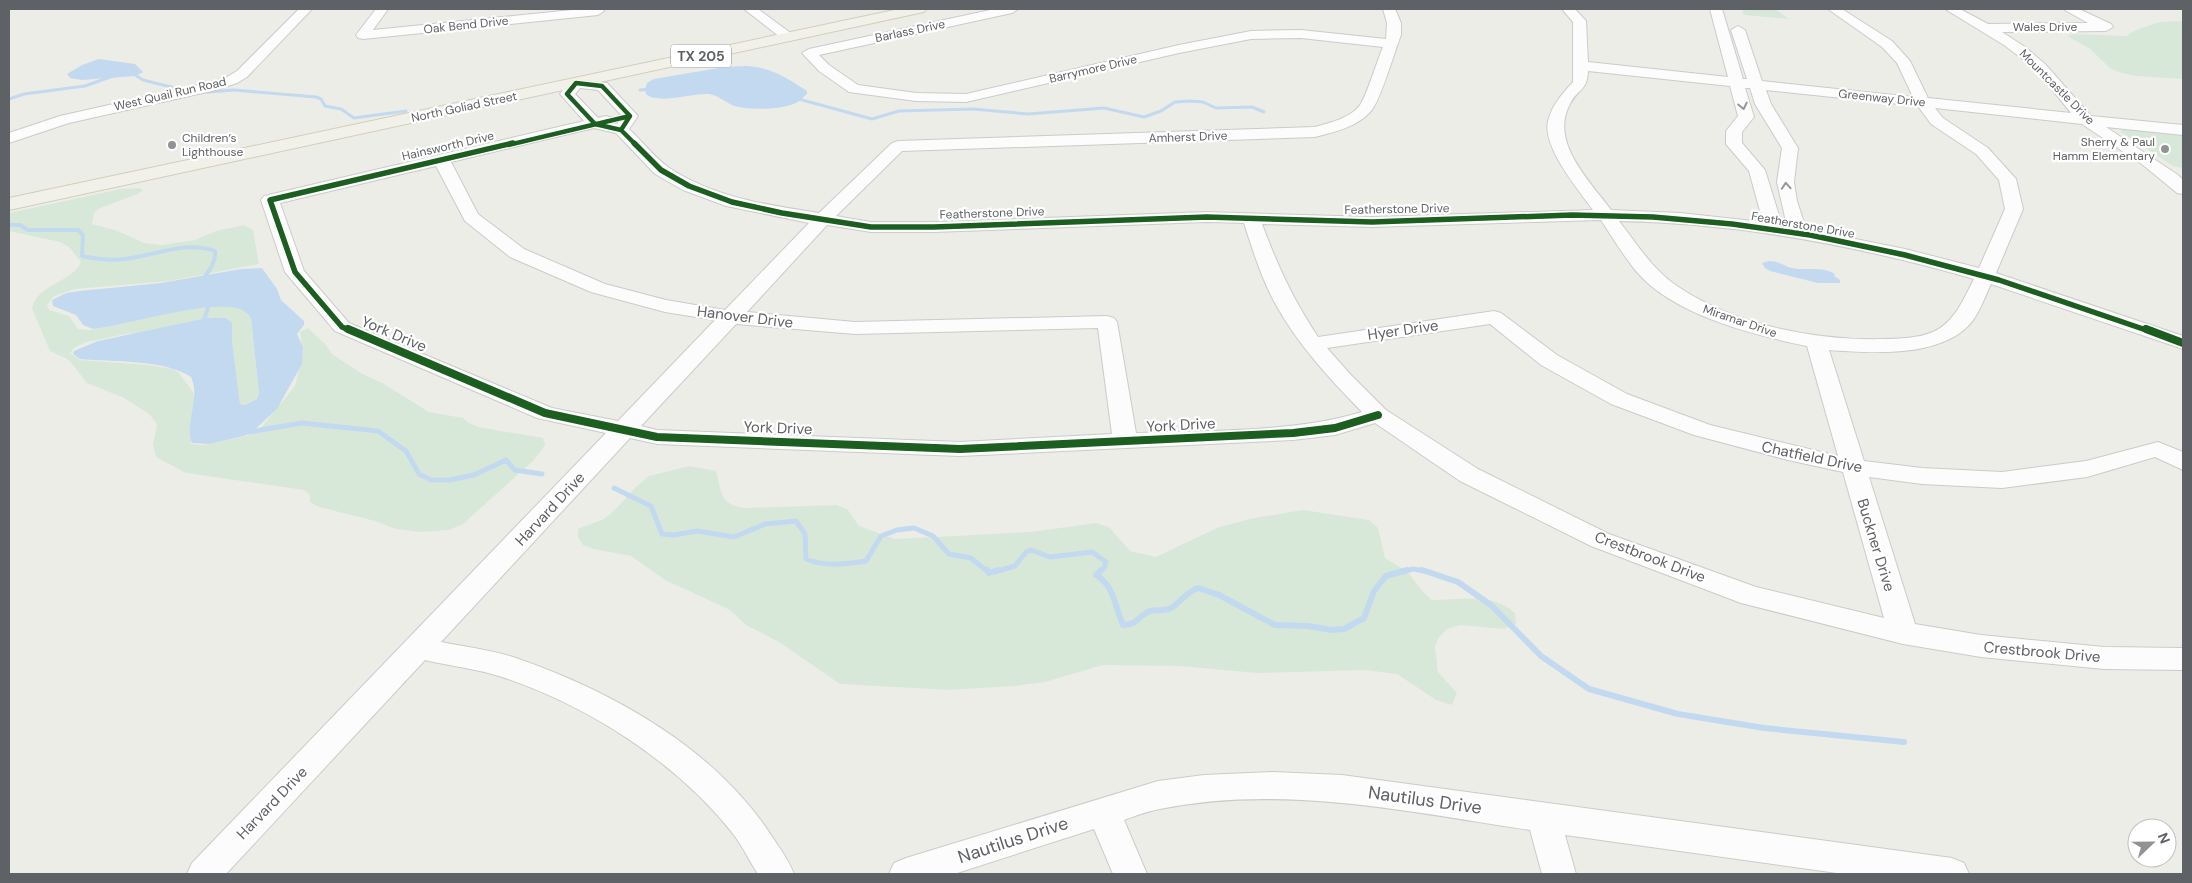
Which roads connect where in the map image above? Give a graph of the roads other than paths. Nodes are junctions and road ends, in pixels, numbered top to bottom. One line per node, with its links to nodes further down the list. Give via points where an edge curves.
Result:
1 (306, 9): 29 (street, West Quail Run Road, via 242,74 232,80 65,119)
2 (382, 9): 12 (street, Oak Bend Drive, via 363,35)
3 (750, 9): 15 (street)
4 (919, 9): 15 (main road, North Goliad Street / TX 205)
5 (1012, 9): 19 (street, Barlass Drive)
6 (1390, 9): 18 (street, Amherst Drive, via 1394,23)
7 (1568, 9): 20 (street, Miramar Drive, via 1579,21)
8 (1716, 9): 16 (street)
9 (1834, 9): 24 (street, Miramar Drive, via 1887,44 1903,61)
10 (1951, 9): 14 (street, Mountcastle Drive)
11 (2069, 9): 14 (street, Wales Drive, via 2106,27)
12 (602, 13)
13 (1735, 18): 17 (street)
14 (1985, 28): 25 (street, Mountcastle Drive, via 2040,67)
15 (789, 37): 22 (main road, North Goliad Street / TX 205)
16 (1725, 39): 17 (street); 21 (street)
17 (1742, 41): 23 (street)
18 (1390, 44): 19 (street, Barrymore Drive, via 1301,34 1251,35 966,98 916,97 854,89); 30 (street, Amherst Drive, via 1367,107 1360,115 1339,126 1315,132)
19 (809, 53)
20 (1581, 66): 21 (street, Greenway Drive); 35 (street, Miramar Drive, via 1580,83 1563,102 1555,123 1560,151)
21 (1736, 82): 23 (street, Greenway Drive); 38 (street, one-way to 38, via 1746,117 1734,132 1734,144 1756,170)
22 (576, 83): 26 (street, Featherstone Drive, via 602,86); 27 (street, via 567,94); 34 (main road, North Goliad Street / TX 205)
23 (1755, 84): 24 (street, Greenway Drive); 39 (street, one-way to 23, via 1786,194 1785,167 1790,148 1763,104)
24 (1923, 103): 25 (street, Greenway Drive); 40 (street, Miramar Drive, via 1937,121 1982,151 2008,179 2014,208)
25 (2087, 120): 28 (street, Greenway Drive); 32 (street, Mountcastle Drive, via 2142,155)
26 (626, 123): 27 (street, Hainsworth Drive); 37 (street, Featherstone Drive, via 661,170 689,186 732,202)
27 (595, 124): 31 (street, Hainsworth Drive)
28 (2183, 130)
29 (9, 138)
30 (898, 146): 37 (street, Harvard Drive)
31 (441, 160): 33 (street, Hainsworth Drive); 41 (street, Hanover Drive, via 471,217 517,254 598,288 665,306)
32 (2183, 189)
33 (270, 200): 47 (street, York Drive, via 295,272 342,327 545,413)
34 (9, 204)
35 (1604, 214): 36 (street, Featherstone Drive, via 1373,222); 38 (street, Featherstone Drive); 43 (street, Miramar Drive, via 1644,268 1670,290 1710,312 1767,332)
36 (1251, 217): 37 (street, Featherstone Drive, via 934,227 871,227); 45 (street, Crestbrook Drive, via 1286,304)
37 (821, 221): 41 (street, Harvard Drive)
38 (1774, 230): 39 (street, Featherstone Drive)
39 (1798, 233): 40 (street, Featherstone Drive)
40 (1985, 276): 43 (street, Miramar Drive, via 1962,321 1939,337 1899,345); 44 (street, Featherstone Drive, via 2082,306)
41 (731, 317): 47 (street, Harvard Drive); 48 (street, Hanover Drive, via 855,328 1107,322)
42 (1494, 317): 45 (street, Hyer Drive); 50 (street, Chatfield Drive, via 1549,360 1619,399 1702,430)
43 (1816, 342): 50 (street, Buckner Drive)
44 (2183, 343)
45 (1312, 344): 46 (street, Crestbrook Drive)
46 (1378, 414): 48 (street, York Drive, via 1335,428 1293,433); 51 (street, Crestbrook Drive, via 1469,475 1600,540 1751,596)
47 (625, 429): 48 (street, York Drive, via 657,436 960,448); 52 (street, Harvard Drive)
48 (1125, 441)
49 (2183, 462): 50 (street, Chatfield Drive, via 2158,449 2087,469 2002,480 1922,476)
50 (1853, 467): 51 (street, Buckner Drive)
51 (1903, 634): 53 (street, Crestbrook Drive, via 1981,646 2104,658)
52 (420, 648): 56 (street, Harvard Drive); 57 (street, via 507,667 590,701 621,720 666,749 712,787 747,826)
53 (2183, 658)
54 (1103, 811): 55 (street, Nautilus Drive, via 1193,788 1262,784 1342,788); 58 (street, Nautilus Drive); 59 (street)
55 (1543, 816): 60 (street); 61 (street, Nautilus Drive)
56 (204, 874)
57 (777, 874)
58 (906, 874)
59 (1130, 874)
60 (1559, 874)
61 (1952, 874)

